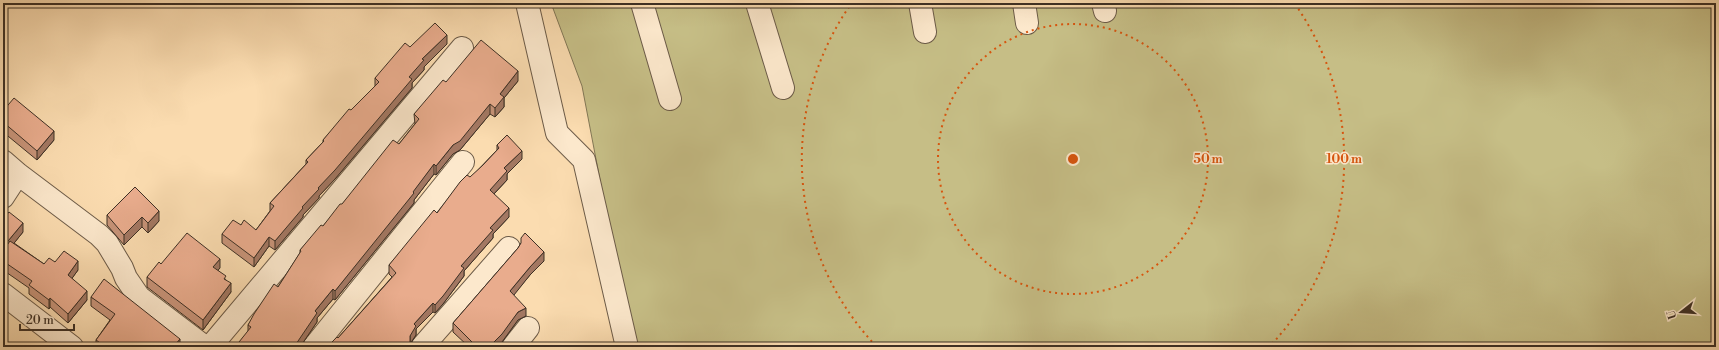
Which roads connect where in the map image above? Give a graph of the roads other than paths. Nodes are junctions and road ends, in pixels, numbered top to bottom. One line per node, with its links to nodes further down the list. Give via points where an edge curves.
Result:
1 (527, 3): 21 (street, via 557,133 584,160)
2 (642, 3): 8 (street)
3 (757, 3): 7 (street)
4 (920, 3): 5 (street)
5 (925, 32)
6 (462, 48): 18 (street)
7 (783, 88)
8 (670, 99)
9 (463, 162): 19 (street)
10 (11, 167): 11 (street); 17 (street, via 99,235 107,243 139,297)
11 (3, 197)
12 (509, 248): 15 (street)
13 (3, 294): 16 (street)
14 (528, 328): 20 (street)
15 (431, 344)
16 (72, 347)
17 (205, 347)
18 (210, 347)
19 (314, 347)
20 (513, 347)
21 (627, 347)

